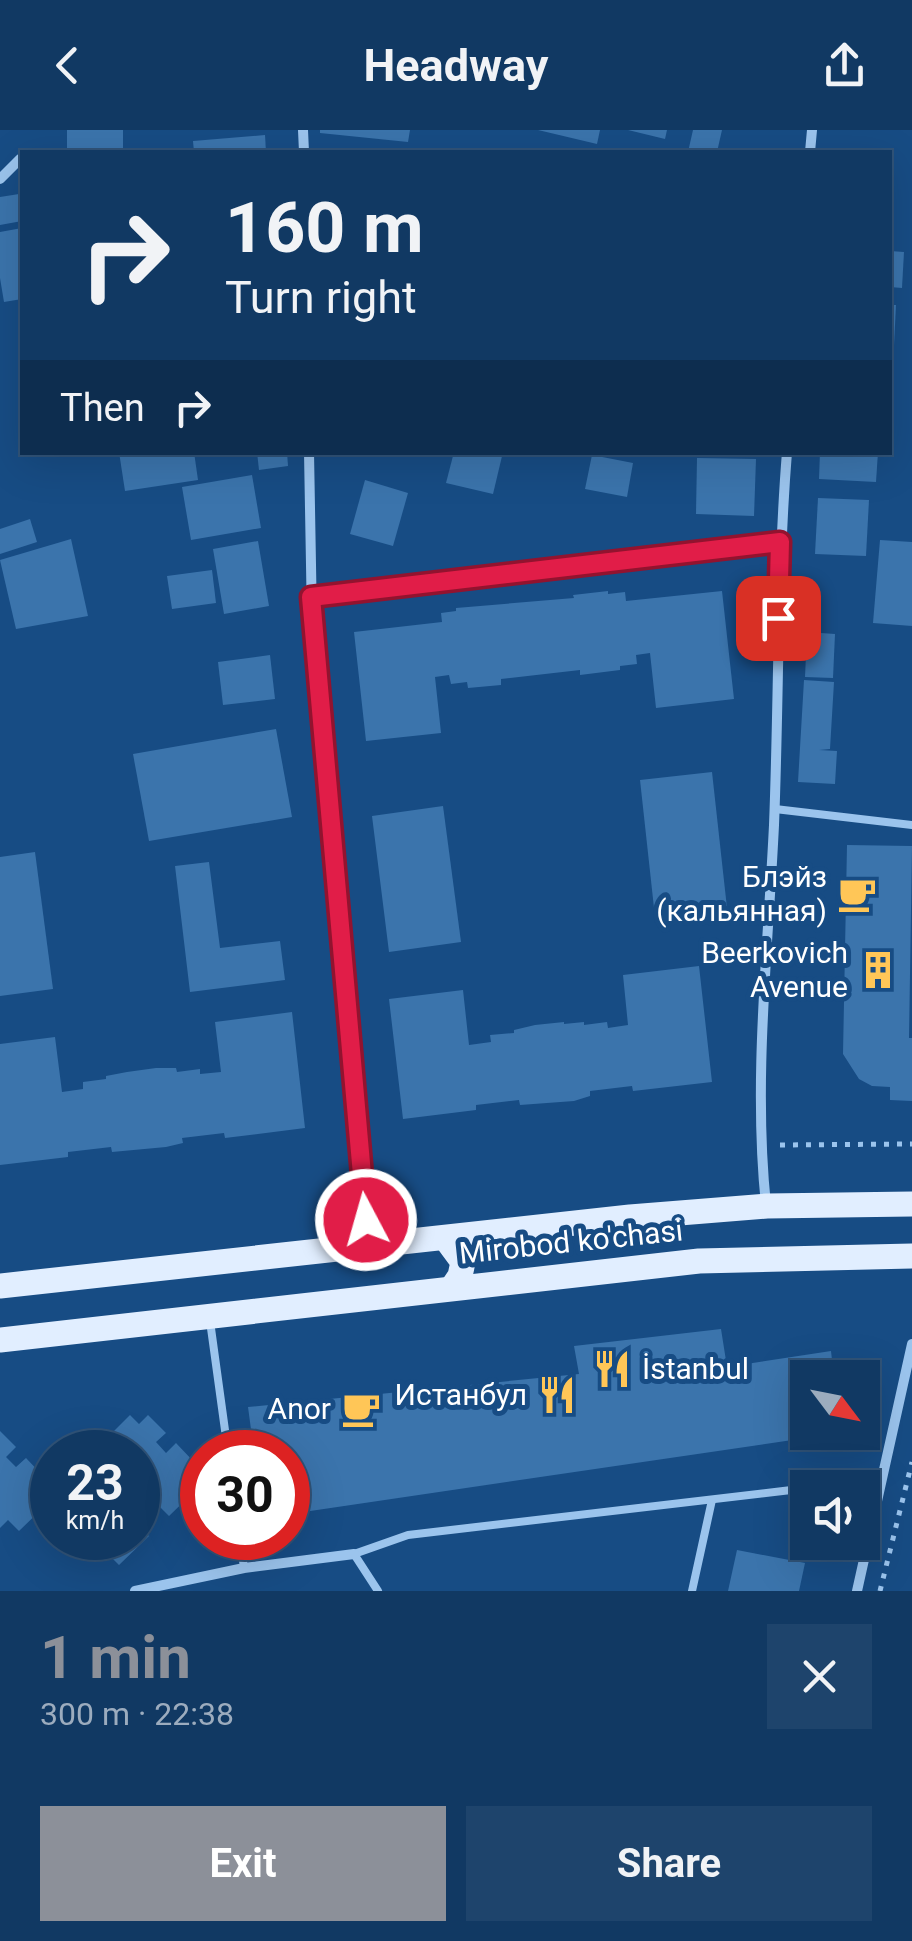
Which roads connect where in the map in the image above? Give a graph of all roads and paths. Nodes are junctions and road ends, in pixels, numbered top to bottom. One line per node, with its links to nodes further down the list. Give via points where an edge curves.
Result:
1 (20, 159): 2 (street)
2 (0, 178)
3 (309, 455): 6 (street)
4 (786, 455): 5 (street)
5 (780, 542): 6 (lane); 7 (street)
6 (311, 597): 14 (street)
7 (775, 809): 8 (lane); 9 (street)
8 (912, 825)
9 (760, 1144): 10 (path); 12 (street)
10 (912, 1144)
11 (912, 1204): 12 (main road, Mirobod ko'chasi)
12 (766, 1206): 13 (main road, Mirobod ko'chasi)
13 (446, 1240): 14 (main road, Mirobod ko'chasi); 17 (main road, via 463,1262)
14 (370, 1247): 16 (main road, Mirobod ko'chasi)
15 (912, 1256): 17 (main road, Mirobod ko'chasi, via 699,1261)
16 (0, 1286)
17 (452, 1288): 18 (main road, Mirobod ko'chasi)
18 (210, 1316): 19 (main road, Mirobod ko'chasi); 21 (lane)
19 (0, 1340)
20 (912, 1344): 23 (street)
21 (225, 1430)
22 (912, 1462): 33 (path)
23 (882, 1479): 32 (street)
24 (790, 1491): 25 (lane)
25 (712, 1500): 26 (lane, via 408,1535); 31 (lane)
26 (354, 1554): 28 (street); 30 (lane)
27 (243, 1560): 28 (lane)
28 (244, 1568): 29 (street)
29 (136, 1591)
30 (378, 1591)
31 (692, 1591)
32 (857, 1591)
33 (880, 1591)

